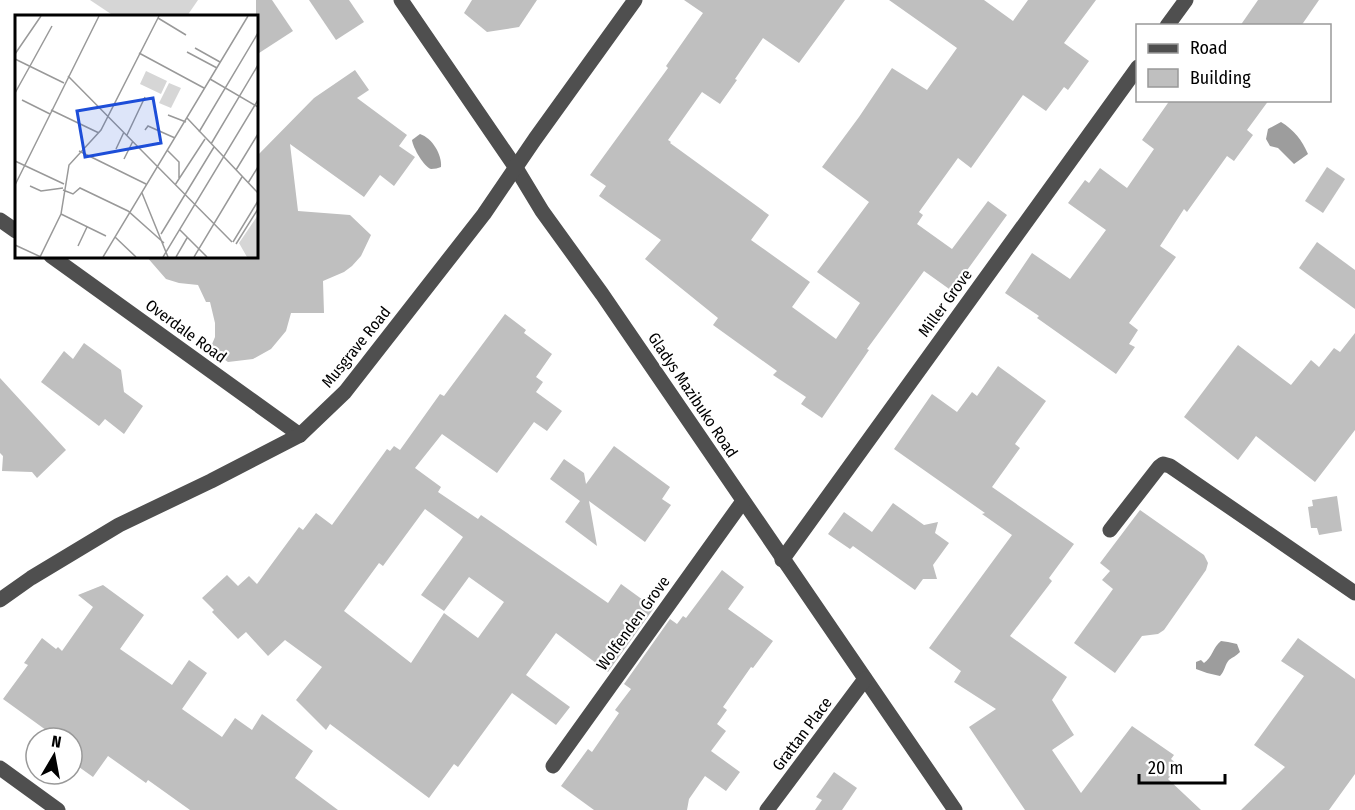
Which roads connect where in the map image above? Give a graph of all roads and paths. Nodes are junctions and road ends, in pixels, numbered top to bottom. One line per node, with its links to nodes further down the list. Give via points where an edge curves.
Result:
1 (401, 0): 6 (street, Gladys Mazibuko Road)
2 (635, 0): 6 (street, Musgrave Road)
3 (1185, 0): 4 (street)
4 (1168, 24)
5 (1136, 68): 13 (street, Miller Grove)
6 (516, 168): 10 (street, Musgrave Road, via 345,392); 11 (street, Gladys Mazibuko Road)
7 (0, 220): 8 (street)
8 (15, 230)
9 (54, 258): 10 (street, Overdale Road)
10 (300, 435): 15 (street, Musgrave Road, via 118,525)
11 (743, 501): 13 (street, Gladys Mazibuko Road); 17 (street, Wolfenden Grove)
12 (1110, 530): 14 (street, via 1163,464)
13 (782, 560): 16 (street, Gladys Mazibuko Road)
14 (1355, 593)
15 (0, 600)
16 (865, 679): 20 (street, Grattan Place); 21 (street, Gladys Mazibuko Road)
17 (553, 766)
18 (0, 768): 19 (street)
19 (58, 810)
20 (766, 810)
21 (955, 810)

